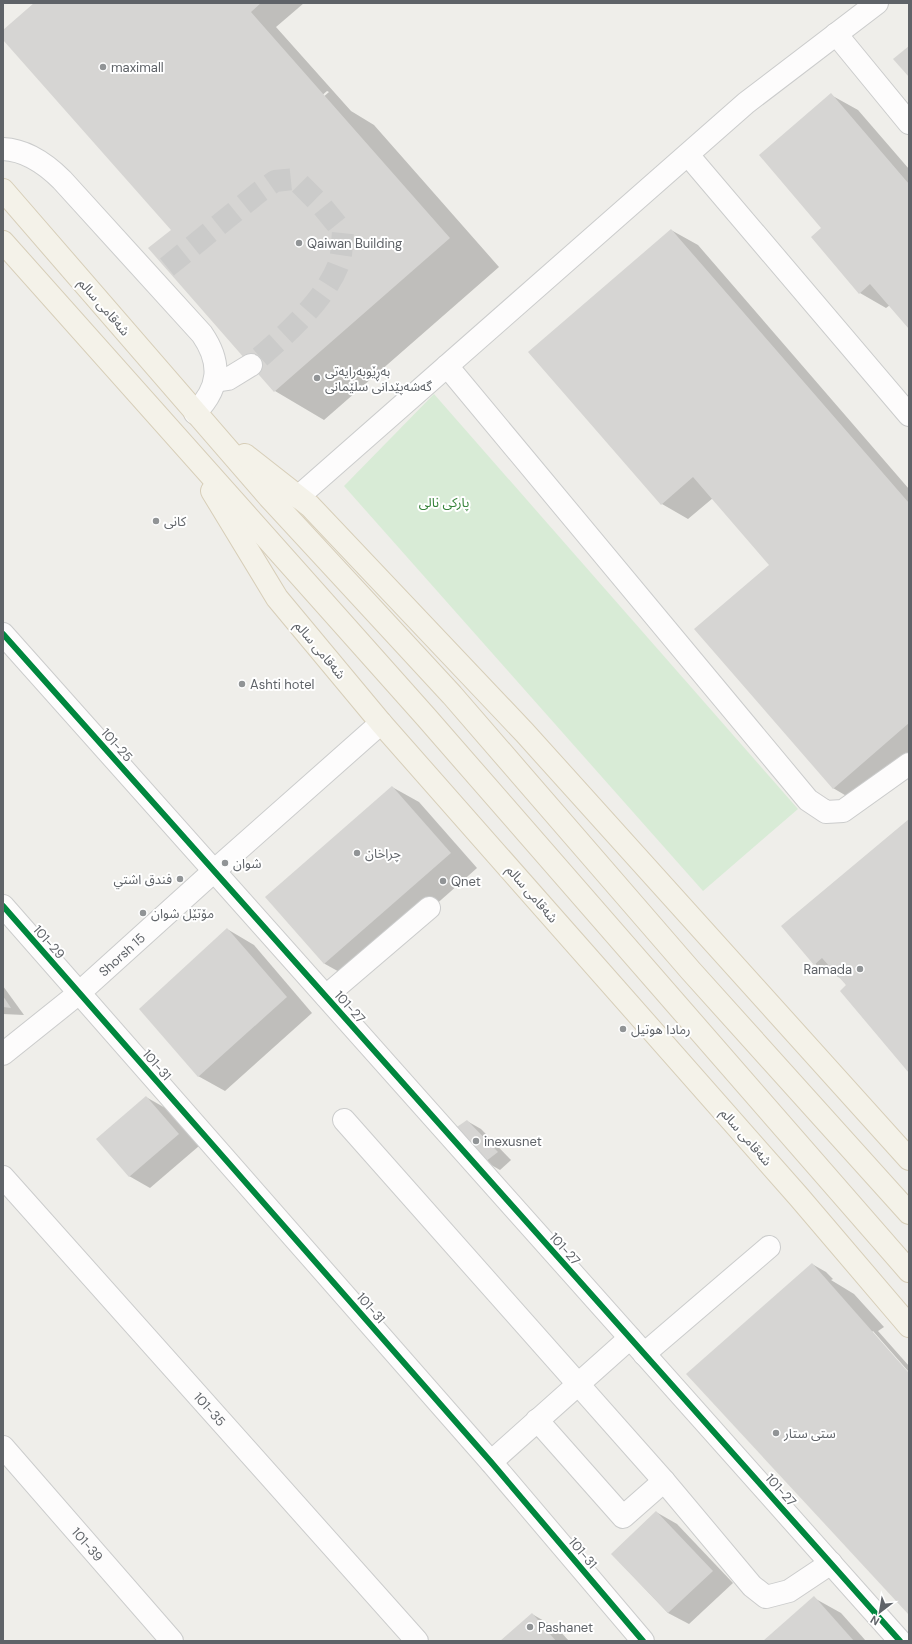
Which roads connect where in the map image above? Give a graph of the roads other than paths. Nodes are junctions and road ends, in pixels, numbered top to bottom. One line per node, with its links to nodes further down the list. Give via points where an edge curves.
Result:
1 (877, 3): 2 (street)
2 (836, 34): 3 (street); 5 (street, via 746,103)
3 (909, 123)
4 (3, 149): 10 (street, via 10,149 36,159 48,166 68,185 202,334 214,356)
5 (688, 155): 9 (street); 11 (street)
6 (3, 190): 12 (main road, شەقامی سالم)
7 (3, 242): 13 (main road, شەقامی سالم)
8 (251, 365): 10 (street, via 228,380)
9 (447, 366): 14 (street); 17 (street, via 808,800 826,812 843,811)
10 (215, 381): 12 (street, via 204,404)
11 (909, 414)
12 (201, 418): 14 (main road, شەقامی سالم); 27 (main road, شەقامی سالم, via 269,497 452,695 686,965)
13 (182, 443): 16 (main road, شەقامی سالم, via 277,598); 29 (main road, شەقامی سالم, via 436,729)
14 (298, 496): 25 (main road, شەقامی سالم, via 525,733)
15 (3, 634): 18 (street, 101-25)
16 (381, 723): 18 (street, Shorsh 15); 30 (main road, شەقامی سالم, via 794,1191)
17 (909, 764)
18 (214, 871): 21 (street, Shorsh 15); 22 (street, 101-27)
19 (3, 906): 21 (street, 101-29)
20 (429, 908): 22 (street)
21 (79, 992): 23 (street, Shorsh 15); 35 (street, 101-31)
22 (326, 996): 31 (street, 101-27)
23 (3, 1054)
24 (344, 1120): 32 (street)
25 (909, 1159)
26 (3, 1177): 40 (street, 101-35)
27 (909, 1213)
28 (768, 1247): 31 (street)
29 (909, 1271)
30 (909, 1326)
31 (637, 1346): 32 (street); 37 (street, 101-27)
32 (578, 1384): 33 (street); 36 (street)
33 (538, 1420): 35 (street); 36 (street, via 623,1517)
34 (3, 1447): 39 (street, 101-39)
35 (491, 1462): 41 (street, 101-31)
36 (664, 1481): 37 (street, via 752,1586 766,1597 789,1591)
37 (831, 1563): 42 (street, 101-27)
38 (909, 1633): 42 (street)
39 (172, 1641)
40 (417, 1641)
41 (643, 1641)
42 (901, 1641)

